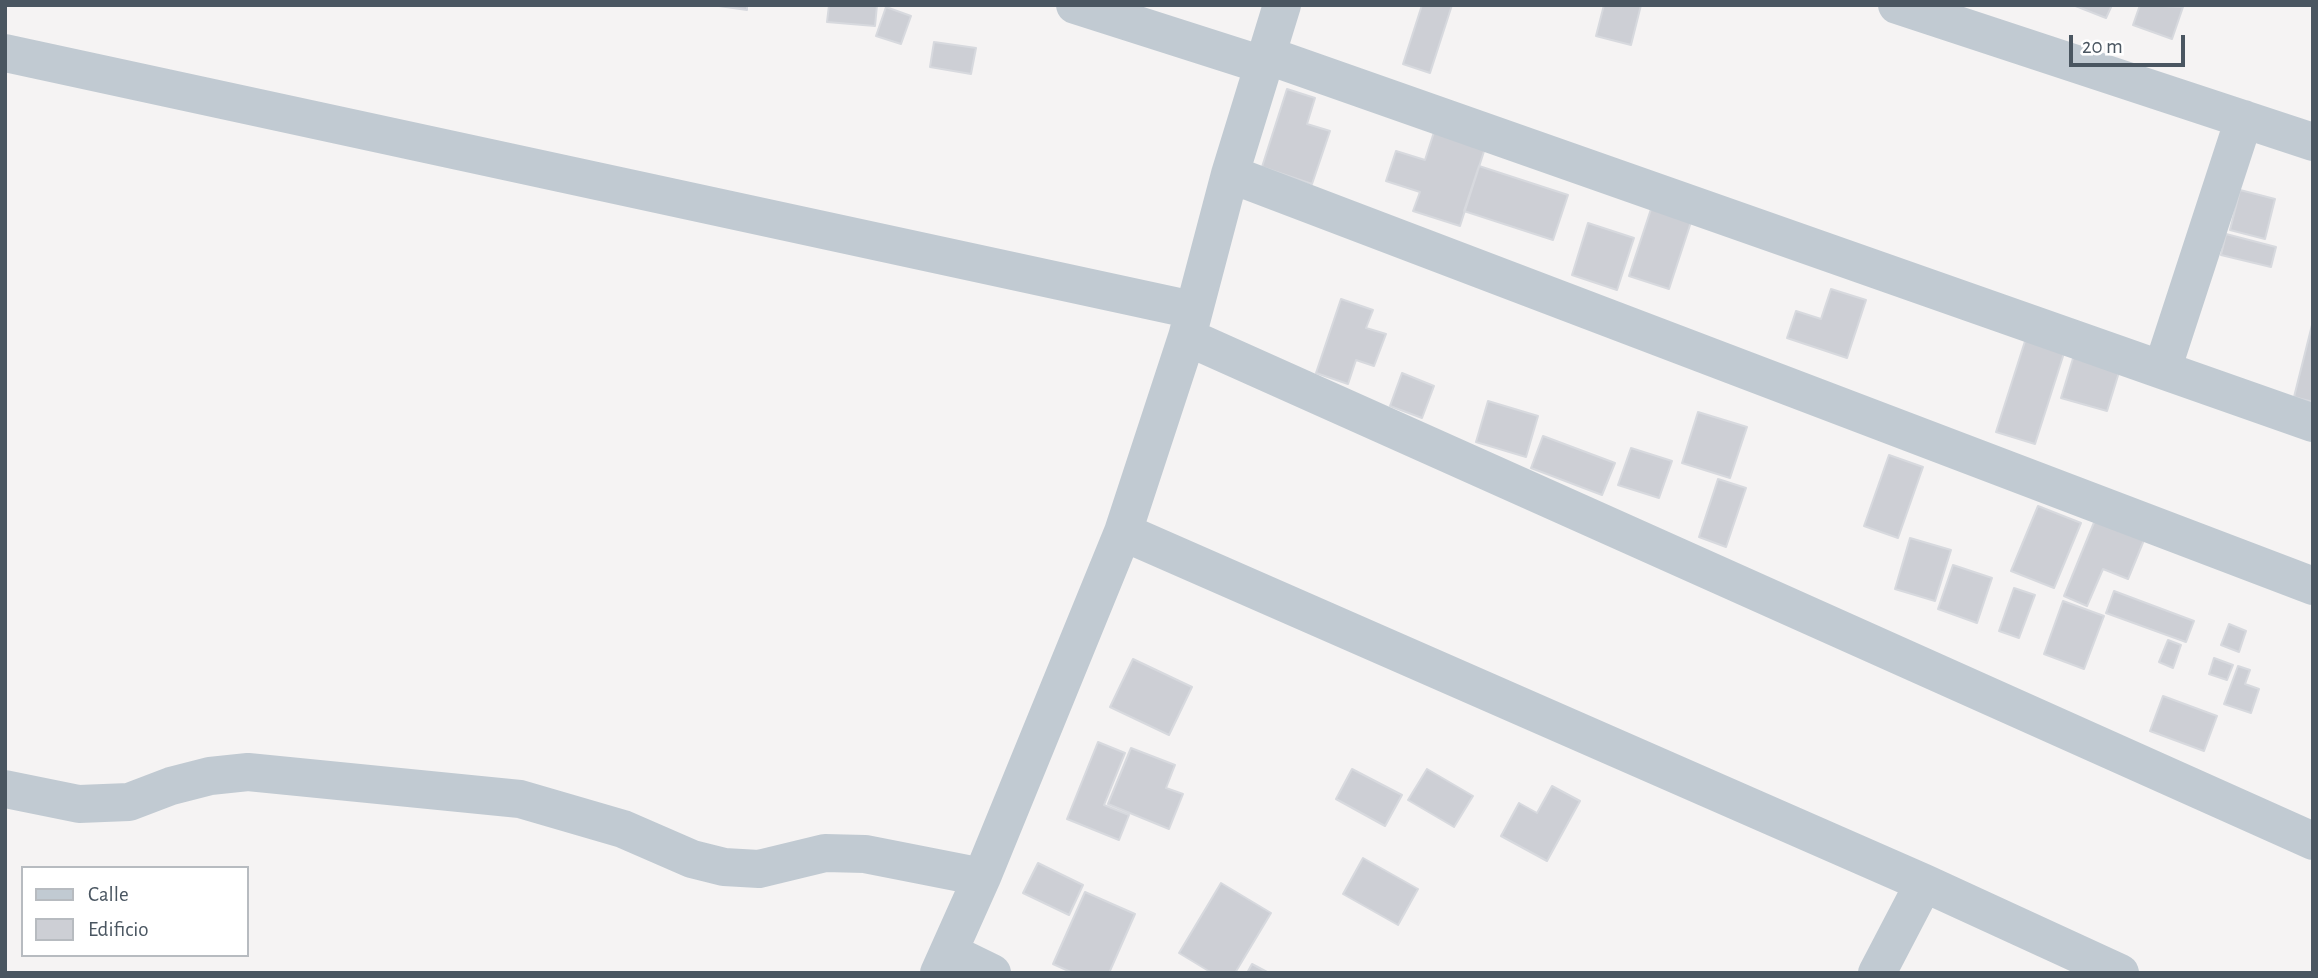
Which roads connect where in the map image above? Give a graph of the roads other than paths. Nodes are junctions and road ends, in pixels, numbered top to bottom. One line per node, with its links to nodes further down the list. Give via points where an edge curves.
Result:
1 (1075, 5): 5 (street)
2 (1282, 5): 5 (street)
3 (1897, 5): 6 (street)
4 (5, 53): 9 (street)
5 (1264, 60): 8 (street); 10 (street)
6 (2244, 119): 7 (street); 10 (street)
7 (2313, 142)
8 (1230, 174): 9 (street); 13 (street)
9 (1190, 324): 12 (street); 15 (street)
10 (2162, 370): 11 (street)
11 (2313, 423)
12 (1123, 532): 16 (street); 17 (street)
13 (2313, 586)
14 (5, 789): 16 (street, via 79,804 129,802 209,776 248,772 520,799 624,829 692,859 724,867 759,869 825,853 865,854)
15 (2313, 841)
16 (982, 877): 18 (street)
17 (1924, 883): 20 (street); 21 (street)
18 (945, 963): 19 (street)
19 (992, 973)
20 (1877, 973)
21 (2120, 973)

